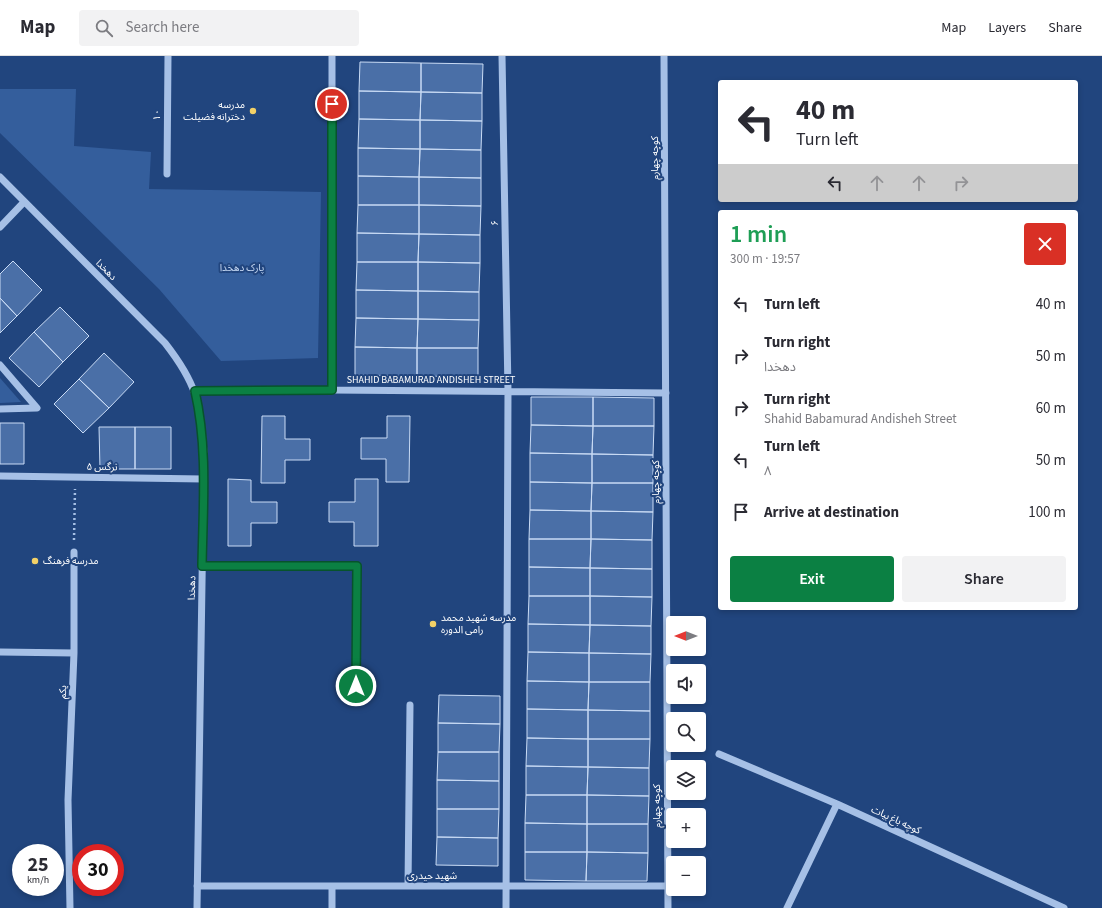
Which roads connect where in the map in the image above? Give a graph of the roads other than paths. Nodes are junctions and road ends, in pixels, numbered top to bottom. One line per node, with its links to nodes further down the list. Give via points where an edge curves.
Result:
1 (168, 56): 5 (street, ۱۰)
2 (332, 56): 10 (street)
3 (502, 56): 12 (street, ۶)
4 (664, 56): 13 (street, کوچه چهارم)
5 (167, 174)
6 (0, 177): 7 (street, دهخدا)
7 (24, 202): 8 (street); 11 (street, دهخدا, via 165,343 180,363)
8 (0, 227)
9 (0, 365): 14 (street, via 37,408)
10 (332, 390): 11 (street, SHAHID BABAMURAD ANDISHEH STREET); 12 (street, SHAHID BABAMURAD ANDISHEH STREET)
11 (195, 391): 16 (street, دهخدا, via 202,425)
12 (508, 391): 13 (street, SHAHID BABAMURAD ANDISHEH STREET); 29 (street, ۶)
13 (666, 394): 25 (street, کوچه چهارم)
14 (0, 409)
15 (0, 476): 16 (street, نرگس ۵)
16 (204, 479): 18 (street, دهخدا)
17 (74, 552): 20 (street, یکم)
18 (202, 566): 21 (street, via 357,566); 26 (street, دهخدا)
19 (0, 652): 20 (street)
20 (74, 653): 32 (street, یکم, via 68,800)
21 (356, 686)
22 (410, 705): 28 (street)
23 (719, 754): 24 (street, کوچه باغ بیات)
24 (837, 804): 37 (street); 38 (street, کوچه باغ بیات)
25 (667, 856)
26 (198, 886): 27 (street, شهید حیدری); 33 (street, دهخدا)
27 (332, 886): 28 (street, شهید حیدری); 34 (street)
28 (408, 886): 29 (street, شهید حیدری)
29 (506, 886): 30 (street, شهید حیدری); 35 (street, ۶)
30 (666, 886)
31 (667, 896): 36 (street, کوچه چهارم)
32 (70, 908)
33 (197, 908)
34 (332, 908)
35 (506, 908)
36 (668, 908)
37 (787, 908)
38 (1064, 908)

